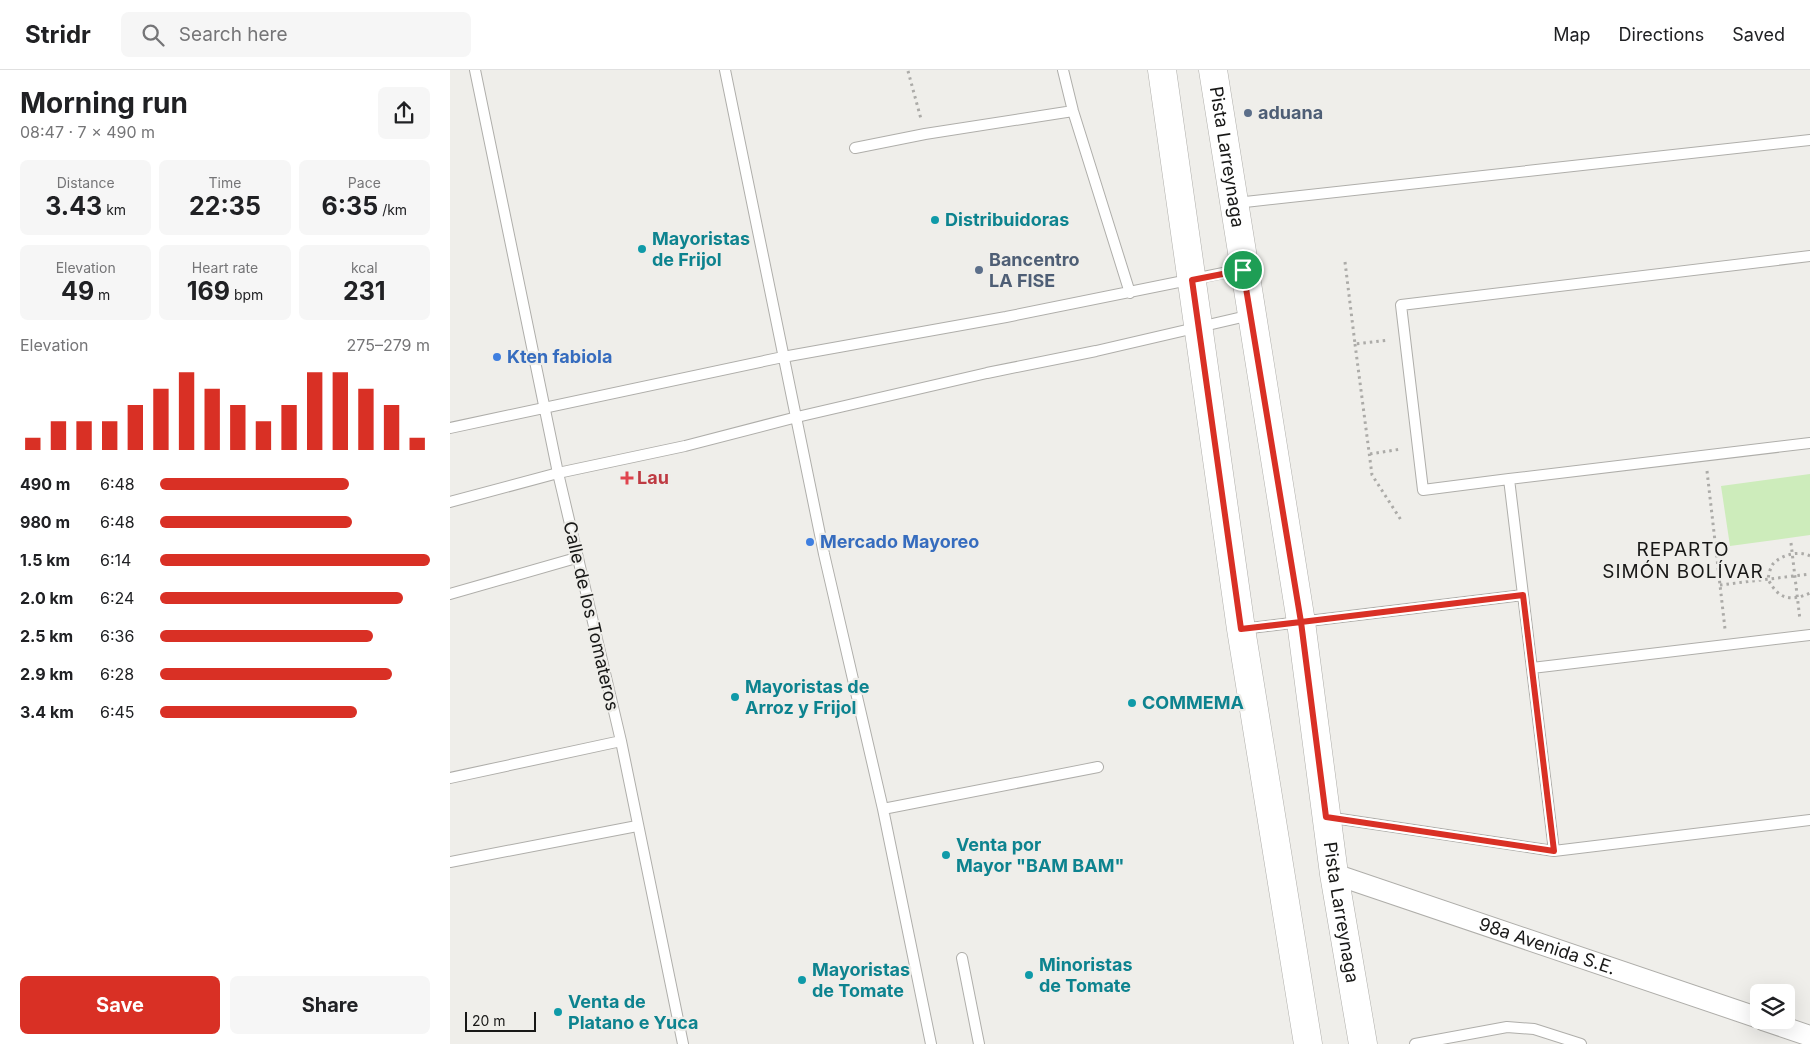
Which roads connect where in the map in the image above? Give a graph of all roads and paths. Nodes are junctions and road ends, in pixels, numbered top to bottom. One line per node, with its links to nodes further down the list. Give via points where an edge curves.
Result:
1 (474, 70): 22 (lane, Calle de los Tomateros)
2 (725, 70): 21 (lane)
3 (1063, 70): 7 (lane)
4 (1162, 70): 15 (main road)
5 (1213, 70): 11 (main road, Pista Larreynaga)
6 (908, 71): 8 (path)
7 (1073, 111): 8 (lane); 16 (lane)
8 (925, 134): 10 (lane)
9 (1810, 140): 11 (lane)
10 (856, 148)
11 (1233, 204): 14 (main road, Pista Larreynaga)
12 (1810, 256): 19 (lane, via 1401,305)
13 (1345, 262): 20 (path)
14 (1243, 270): 15 (lane); 17 (main road, Pista Larreynaga)
15 (1192, 280): 16 (lane); 18 (main road)
16 (1130, 293): 21 (lane)
17 (1251, 315): 18 (lane); 45 (main road, Pista Larreynaga)
18 (1200, 327): 23 (lane, via 987,372); 46 (main road)
19 (1405, 337): 20 (path); 26 (lane)
20 (1355, 344): 27 (path)
21 (783, 357): 22 (lane); 23 (lane)
22 (544, 407): 24 (lane); 29 (lane, Calle de los Tomateros)
23 (797, 417): 29 (lane); 53 (lane, via 824,554)
24 (450, 428)
25 (1810, 443): 28 (lane)
26 (1418, 446): 27 (path); 30 (lane, via 1423,490)
27 (1370, 454): 32 (path, via 1372,475)
28 (1706, 456): 30 (lane); 40 (path)
29 (558, 474): 31 (lane); 36 (lane, Calle de los Tomateros)
30 (1509, 480): 43 (lane)
31 (450, 502)
32 (1401, 520)
33 (1791, 543): 34 (path)
34 (1792, 554): 35 (path, via 1806,553); 38 (path); 39 (path, via 1780,557 1771,565)
35 (1810, 556)
36 (576, 558): 42 (lane); 50 (lane, Calle de los Tomateros)
37 (1810, 574): 38 (path)
38 (1795, 576): 39 (path); 44 (path)
39 (1768, 579): 40 (path); 44 (path, via 1774,591 1787,598)
40 (1720, 585): 48 (path)
41 (1810, 593): 44 (path)
42 (450, 594)
43 (1523, 595): 45 (lane); 49 (lane)
44 (1798, 598): 47 (path)
45 (1301, 622): 46 (lane); 54 (main road, Pista Larreynaga)
46 (1241, 629): 67 (main road)
47 (1806, 635): 48 (lane)
48 (1726, 645): 49 (lane)
49 (1532, 668): 57 (lane)
50 (621, 741): 52 (lane); 56 (lane, Calle de los Tomateros)
51 (1098, 767): 53 (lane)
52 (450, 778)
53 (882, 809): 65 (lane)
54 (1326, 817): 57 (lane); 59 (main road, Pista Larreynaga)
55 (1810, 820): 57 (lane)
56 (637, 826): 58 (lane); 64 (lane, Calle de los Tomateros)
57 (1554, 851)
58 (450, 862)
59 (1334, 874): 61 (street, 98a Avenida S.E.); 68 (main road, Pista Larreynaga)
60 (962, 958): 66 (lane)
61 (1750, 1015)
62 (1789, 1029): 63 (street)
63 (1810, 1036)
64 (683, 1044)
65 (931, 1044)
66 (979, 1044)
67 (1308, 1044)
68 (1363, 1044)
69 (1415, 1044): 70 (lane, via 1507,1026 1534,1029)
70 (1581, 1044)

